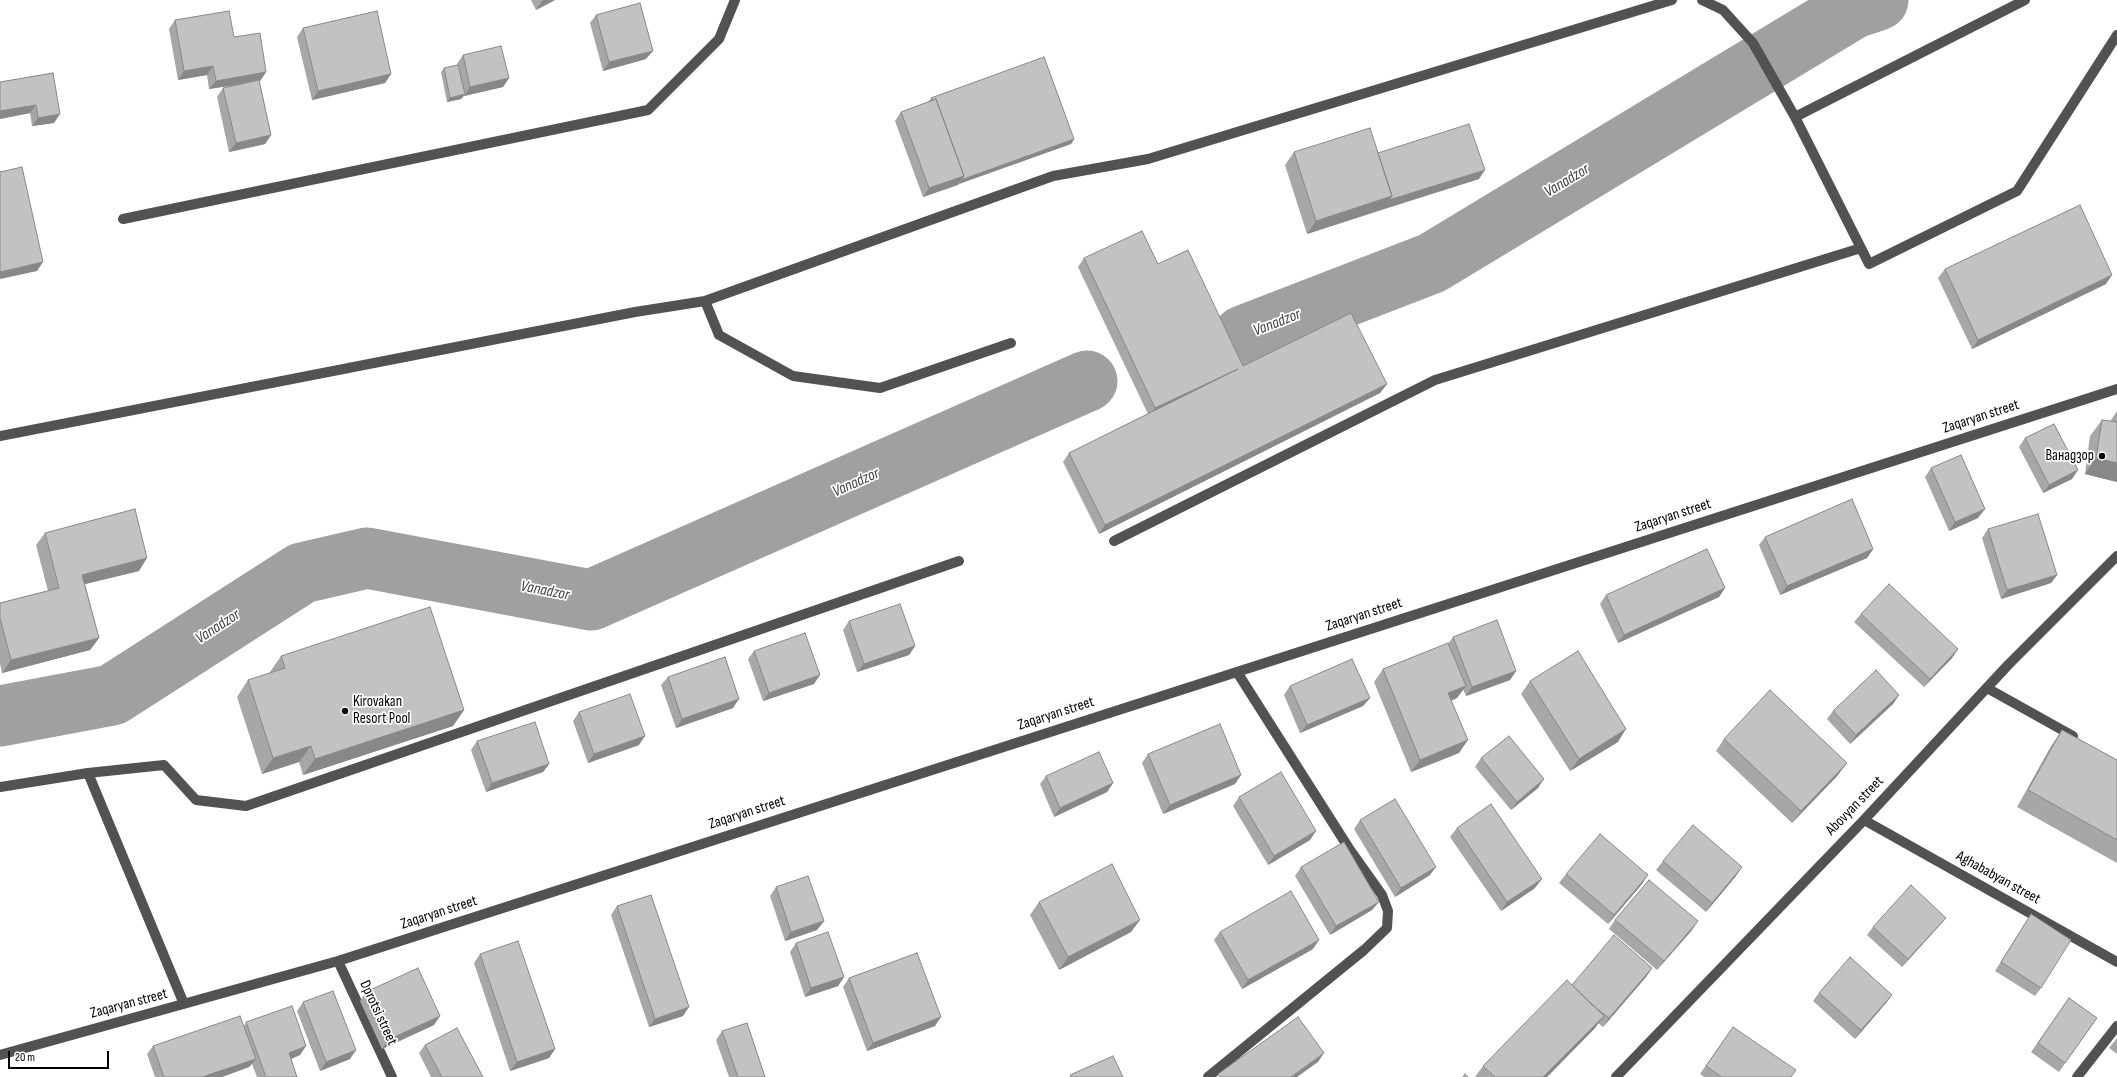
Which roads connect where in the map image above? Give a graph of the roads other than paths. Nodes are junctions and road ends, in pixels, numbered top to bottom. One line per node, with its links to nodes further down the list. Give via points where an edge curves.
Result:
1 (735, 0): 7 (street, via 719,38 648,110)
2 (1672, 0): 9 (street, via 1148,158 1053,176)
3 (1702, 0): 6 (street, via 1723,10 1753,43)
4 (2025, 0): 6 (street)
5 (2117, 35): 8 (street, via 2017,191 1869,264)
6 (1795, 117): 8 (street)
7 (123, 219)
8 (1861, 248): 13 (street, via 1435,380)
9 (705, 301): 10 (street, via 719,334 794,376 880,388); 12 (street, via 635,312)
10 (1011, 343)
11 (2117, 389): 16 (street, Zaqaryan street)
12 (0, 436)
13 (1114, 541)
14 (2117, 556): 17 (street, Abovyan street)
15 (959, 561): 19 (street, via 246,806 196,800 164,765)
16 (1238, 672): 22 (street, Zaqaryan street); 28 (street, via 1350,850 1382,895 1388,911 1387,928 1364,950)
17 (1987, 688): 18 (street); 21 (street, Abovyan street)
18 (2083, 742)
19 (88, 773): 20 (street); 24 (street)
20 (0, 787)
21 (1864, 820): 23 (street, Aghababyan street); 29 (street, Abovyan street)
22 (338, 961): 24 (street, Zaqaryan street); 27 (street, Dprotsi street)
23 (2117, 962)
24 (184, 1004): 26 (street, Zaqaryan street)
25 (2117, 1026): 30 (street)
26 (0, 1055)
27 (392, 1077)
28 (1208, 1077)
29 (1616, 1077)
30 (2077, 1077)

